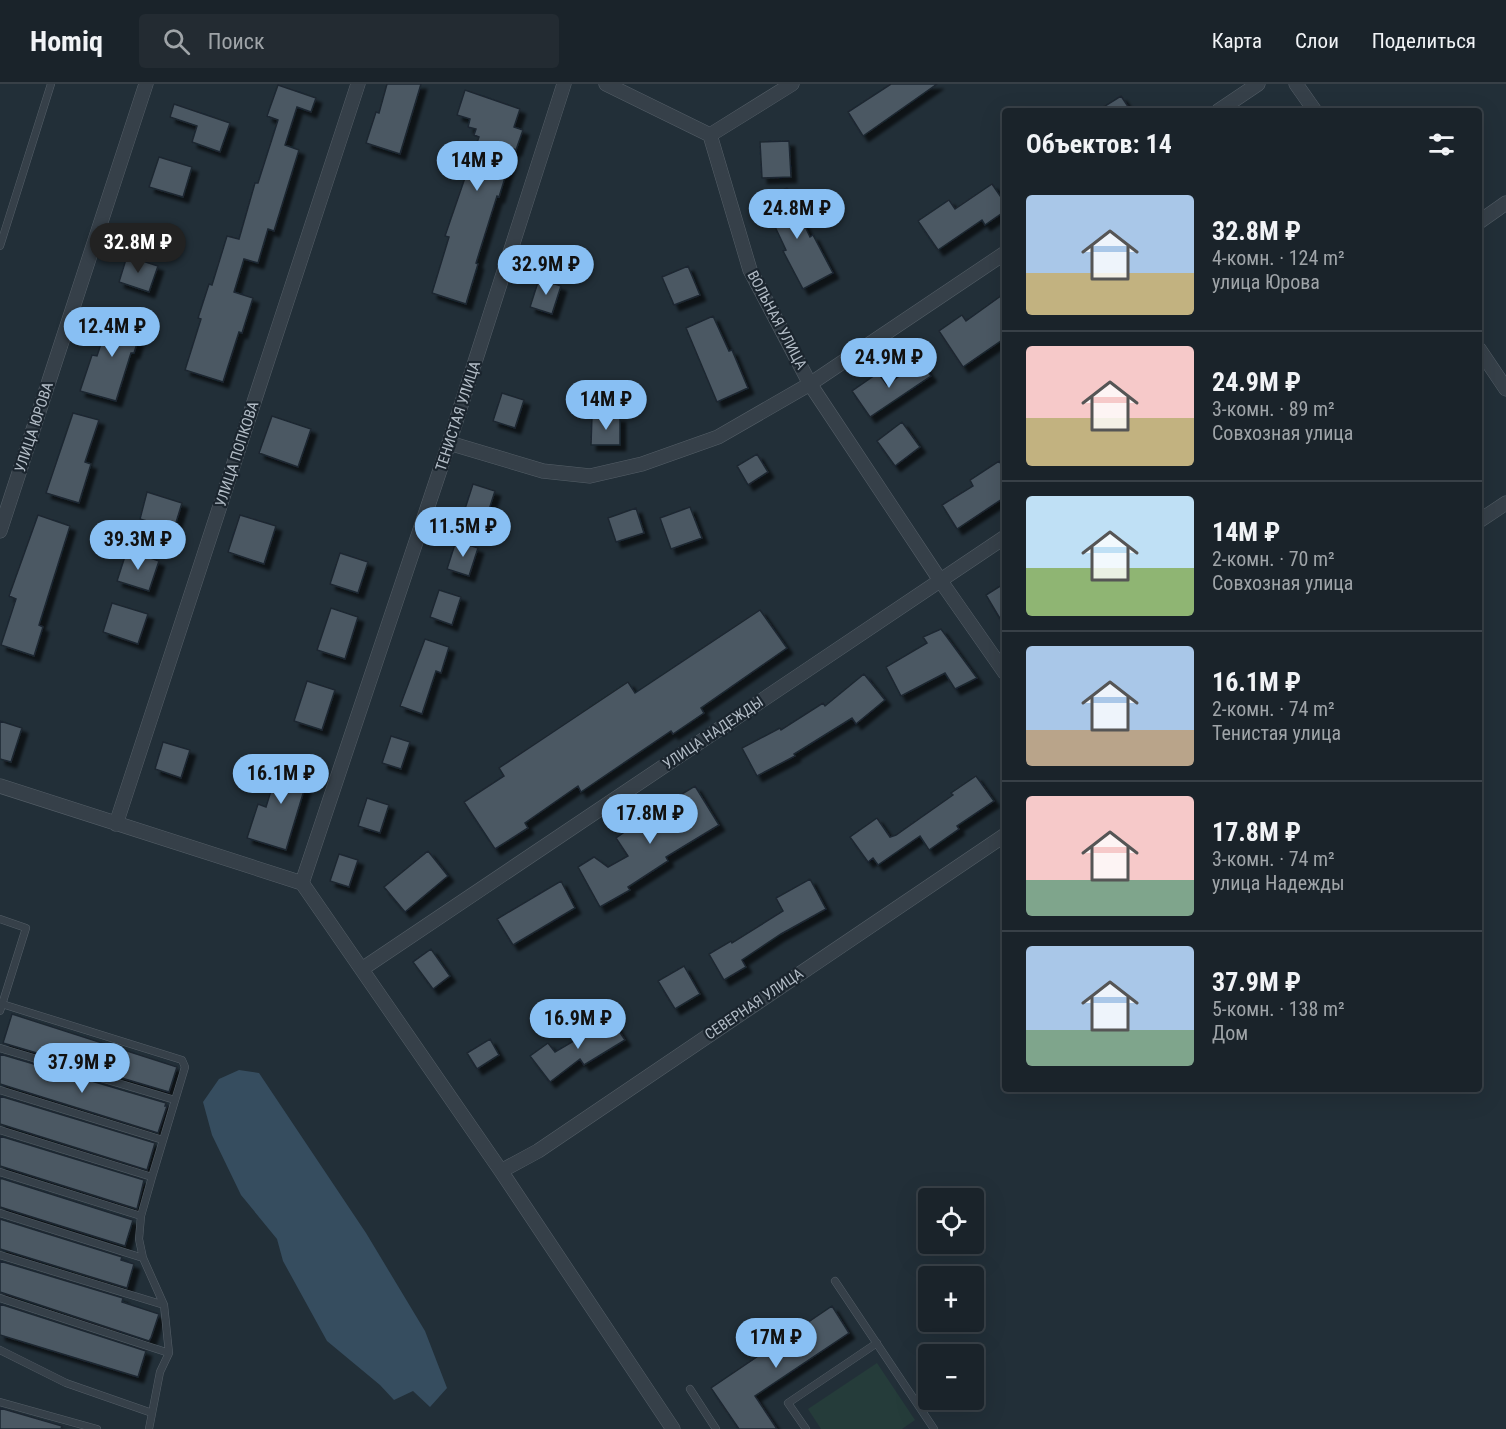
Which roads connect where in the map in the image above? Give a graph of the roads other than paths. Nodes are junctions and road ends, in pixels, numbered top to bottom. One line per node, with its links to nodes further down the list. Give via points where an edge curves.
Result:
1 (51, 84): 14 (lane)
2 (146, 84): 22 (street, УЛИЦА ЮРОВА)
3 (358, 84): 27 (street, УЛИЦА ПОПКОВА)
4 (564, 84): 19 (street, ТЕНИСТАЯ УЛИЦА)
5 (606, 84): 11 (street)
6 (792, 84): 11 (street)
7 (1258, 84): 9 (street)
8 (1296, 84): 10 (street)
9 (1222, 108)
10 (1313, 108)
11 (710, 135): 17 (street, ВОЛЬНАЯ УЛИЦА, via 750,270)
12 (1506, 203): 13 (street)
13 (1482, 220)
14 (0, 246)
15 (1002, 255): 17 (street)
16 (1482, 354): 18 (street)
17 (810, 384): 19 (street, via 718,437 642,464 590,476 543,471); 24 (street, ВОЛЬНАЯ УЛИЦА)
18 (1506, 389)
19 (449, 443): 29 (street, ТЕНИСТАЯ УЛИЦА)
20 (1506, 503): 21 (street)
21 (1482, 519)
22 (0, 531)
23 (1002, 539): 24 (street, УЛИЦА НАДЕЖДЫ)
24 (940, 580): 25 (street, ВОЛЬНАЯ УЛИЦА); 31 (street, УЛИЦА НАДЕЖДЫ)
25 (1002, 669)
26 (0, 786): 27 (street)
27 (117, 824): 29 (street)
28 (1002, 837): 38 (street, СЕВЕРНАЯ УЛИЦА, via 538,1150)
29 (302, 882): 31 (street)
30 (0, 919): 32 (lane, via 26,928)
31 (363, 969): 38 (street)
32 (1, 1007): 35 (lane, via 182,1060 185,1067)
33 (0, 1048): 35 (lane)
34 (0, 1090): 37 (lane)
35 (174, 1100): 37 (lane)
36 (0, 1130): 40 (lane)
37 (164, 1140): 40 (lane)
38 (501, 1171): 57 (street)
39 (0, 1172): 42 (lane)
40 (152, 1177): 42 (lane)
41 (0, 1213): 44 (lane)
42 (141, 1216): 44 (lane, via 139,1239)
43 (0, 1255): 47 (lane)
44 (143, 1258): 47 (lane)
45 (835, 1281): 48 (lane)
46 (0, 1298): 50 (lane)
47 (164, 1305): 50 (lane)
48 (877, 1343): 54 (lane); 59 (lane, via 788,1404)
49 (0, 1350): 53 (lane, via 66,1383)
50 (169, 1353): 53 (lane, via 160,1372)
51 (690, 1389): 58 (lane)
52 (0, 1402): 55 (lane)
53 (152, 1413): 56 (lane)
54 (930, 1428)
55 (96, 1429)
56 (149, 1429)
57 (673, 1429)
58 (716, 1429)
59 (806, 1429)

